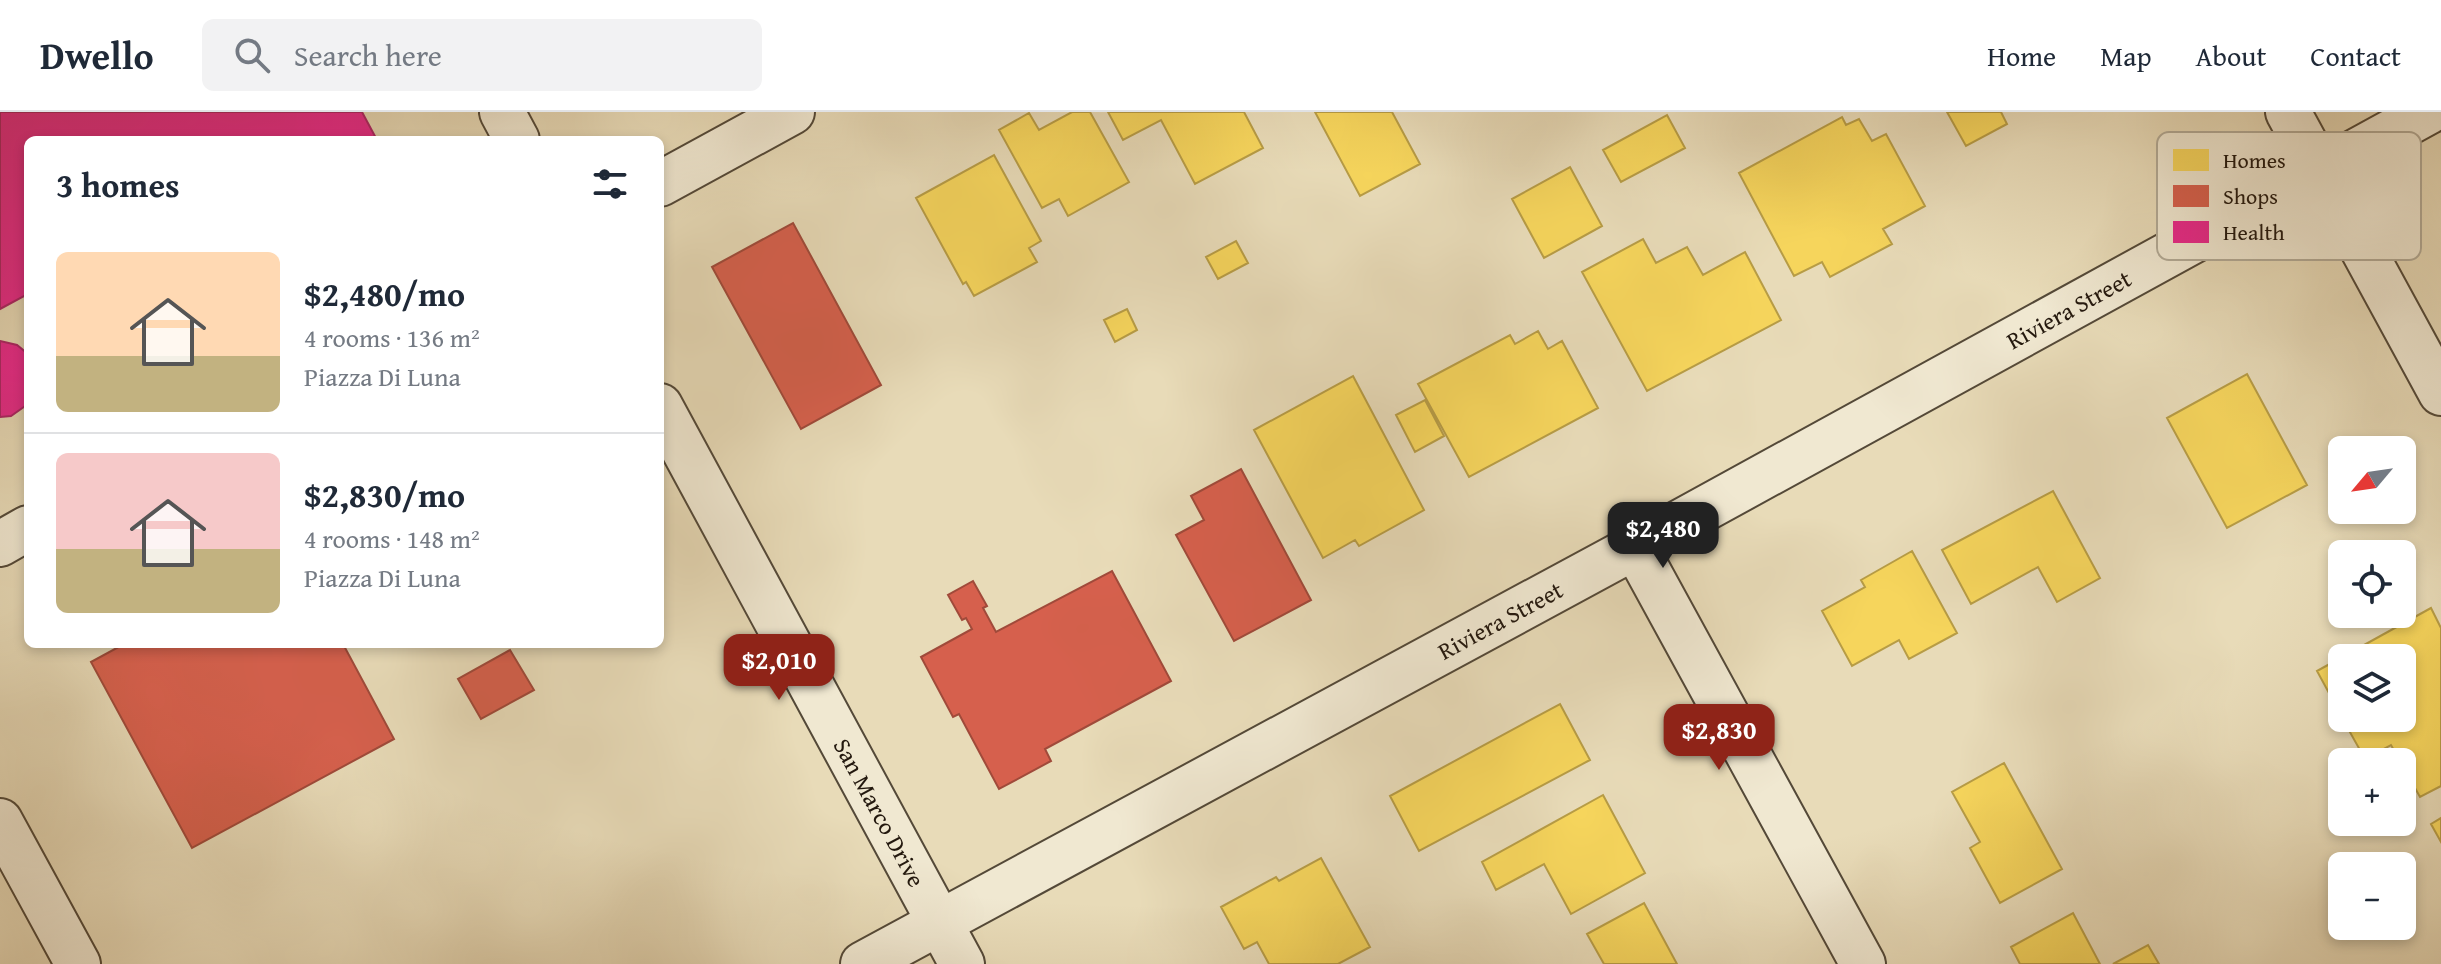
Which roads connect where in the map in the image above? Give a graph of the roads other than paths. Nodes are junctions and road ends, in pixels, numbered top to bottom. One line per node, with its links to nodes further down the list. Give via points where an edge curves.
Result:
1 (502, 112): 7 (street)
2 (792, 112): 8 (street)
3 (2288, 112): 5 (street)
4 (2428, 112): 6 (street, Riviera Street)
5 (2299, 132)
6 (2391, 132)
7 (515, 136)
8 (664, 182)
9 (2158, 260): 15 (street, Riviera Street)
10 (2369, 260): 11 (street)
11 (2441, 393)
12 (664, 413): 17 (street, San Marco Drive)
13 (24, 530): 14 (street)
14 (0, 544)
15 (1635, 547): 17 (street, Riviera Street); 21 (street)
16 (0, 821): 18 (street)
17 (939, 923): 19 (street, Riviera Street); 20 (street, San Marco Drive)
18 (78, 964)
19 (863, 964)
20 (962, 964)
21 (1863, 964)

